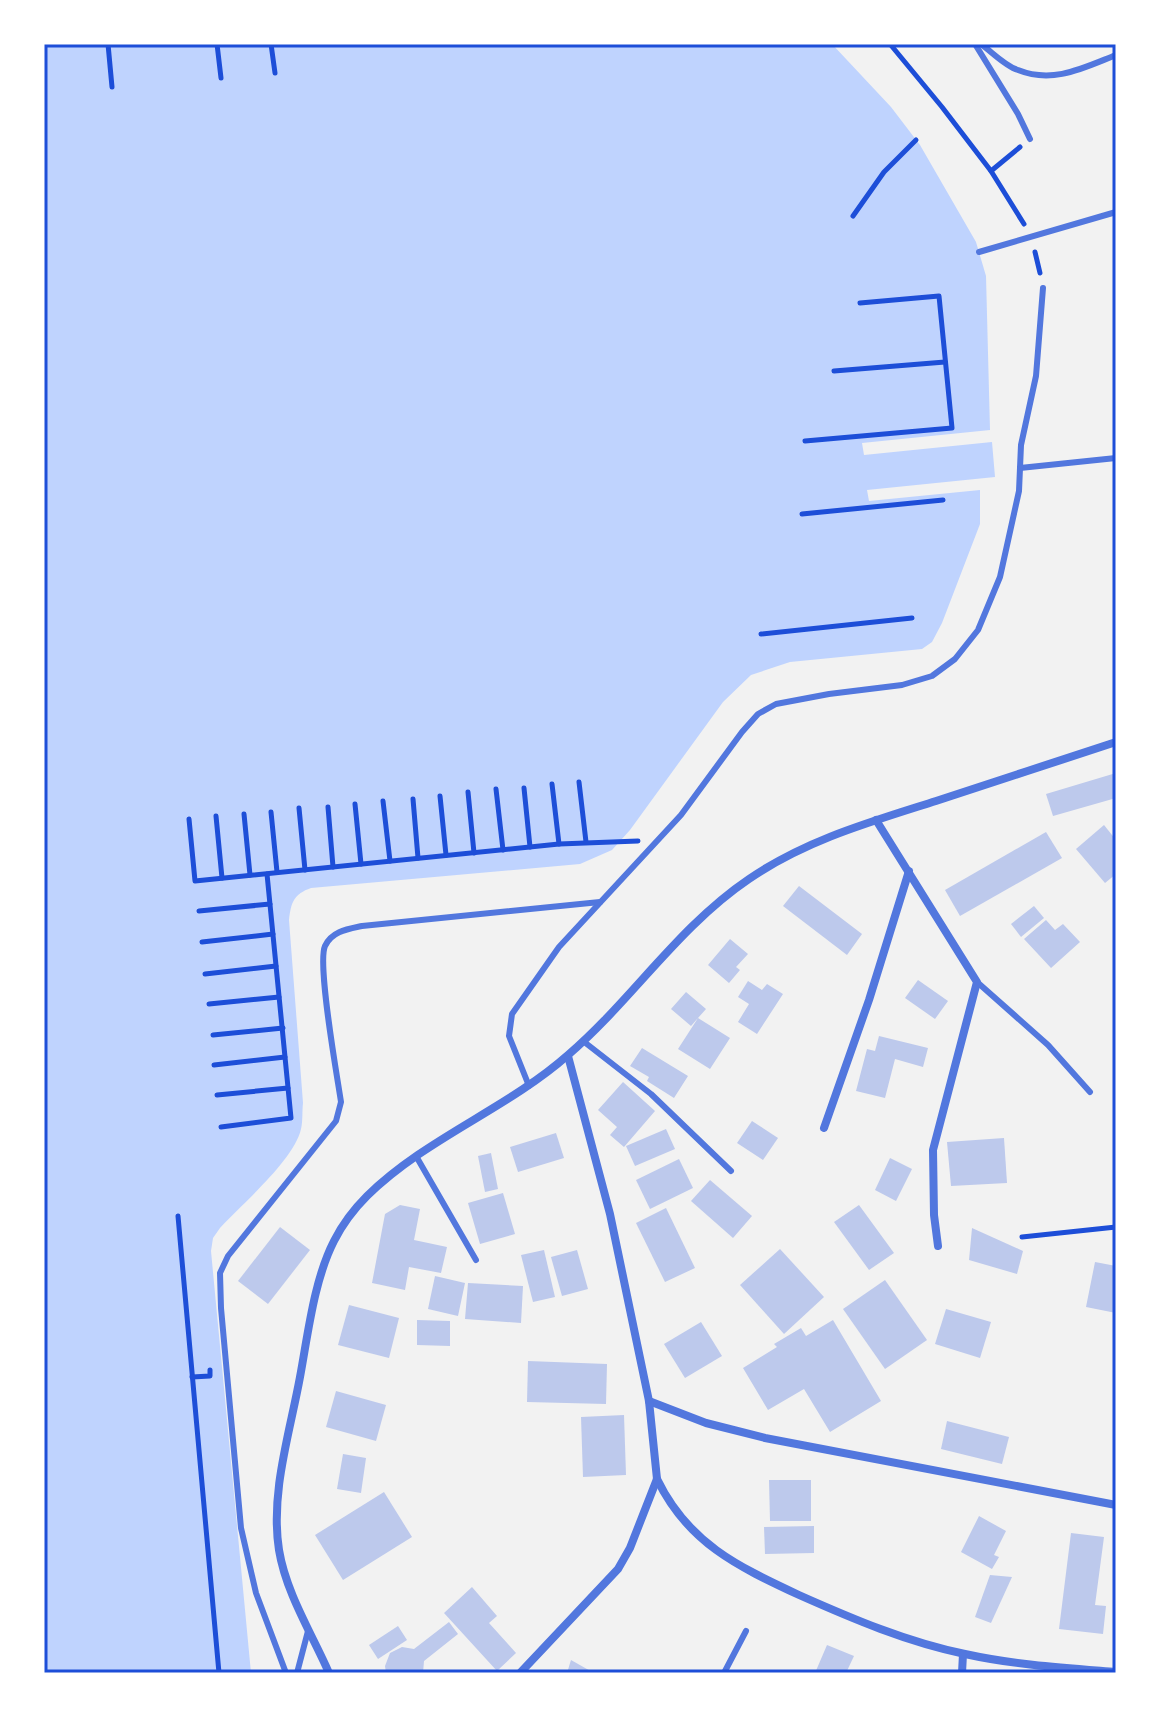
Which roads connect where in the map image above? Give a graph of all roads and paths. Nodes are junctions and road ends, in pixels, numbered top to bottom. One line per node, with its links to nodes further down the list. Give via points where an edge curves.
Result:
1 (108, 44): 10 (path)
2 (217, 44): 9 (path)
3 (271, 44): 8 (path)
4 (890, 44): 11 (path, via 991,171)
5 (975, 44): 11 (lane)
6 (981, 44): 7 (lane, via 1015,70 1038,75 1063,76)
7 (1116, 55)
8 (275, 73)
9 (221, 78)
10 (112, 87)
11 (1030, 139)
12 (916, 140): 14 (path, via 884,172)
13 (1116, 212): 15 (lane)
14 (853, 216)
15 (979, 252)
16 (1043, 288): 22 (lane, via 1036,376)
17 (860, 303): 18 (path, via 939,296)
18 (945, 362): 19 (path); 20 (path, via 952,428)
19 (834, 371)
20 (805, 441)
21 (1116, 458): 22 (lane)
22 (1020, 468): 61 (lane, via 1000,577 978,630 955,659 932,676 902,685 776,704 758,714 653,849)
23 (943, 500): 24 (path)
24 (802, 514)
25 (912, 618): 26 (path)
26 (761, 634)
27 (1116, 742): 43 (street)
28 (579, 782): 45 (path)
29 (552, 784): 46 (path)
30 (524, 788): 47 (path)
31 (496, 789): 48 (path)
32 (468, 792): 49 (path)
33 (440, 796): 50 (path)
34 (413, 799): 51 (path)
35 (383, 801): 52 (path)
36 (355, 804): 53 (path)
37 (328, 807): 54 (path)
38 (299, 808): 55 (path)
39 (271, 812): 57 (path)
40 (244, 814): 59 (path)
41 (216, 816): 60 (path)
42 (189, 819): 60 (path, via 195,881)
43 (876, 820): 56 (street); 73 (street, via 816,841 747,880 689,928)
44 (620, 841): 45 (path)
45 (586, 842): 46 (path)
46 (559, 844): 47 (path)
47 (530, 847): 48 (path)
48 (503, 850): 49 (path)
49 (474, 853): 50 (path)
50 (446, 855): 51 (path)
51 (418, 858): 52 (path)
52 (390, 861): 53 (path)
53 (361, 864): 54 (path)
54 (333, 867): 55 (path)
55 (305, 870): 57 (path)
56 (909, 871): 68 (street); 82 (street)
57 (277, 872): 58 (path)
58 (267, 874): 59 (path); 62 (path)
59 (250, 875): 60 (path)
60 (222, 878)
61 (600, 902): 77 (lane, via 559,947 512,1014 509,1036); 98 (lane, via 362,926 340,930 325,946 323,970 341,1102 336,1121 244,1233 220,1273 241,1528 256,1593)
62 (270, 904): 63 (path); 64 (path)
63 (199, 911)
64 (273, 934): 65 (path); 66 (path)
65 (202, 942)
66 (276, 966): 67 (path); 69 (path)
67 (205, 974)
68 (977, 982): 79 (lane, via 1048,1045); 88 (street, via 933,1150)
69 (279, 997): 70 (path); 71 (path)
70 (209, 1004)
71 (283, 1028): 72 (path); 75 (path)
72 (213, 1035)
73 (583, 1041): 74 (street); 84 (lane, via 651,1094)
74 (568, 1056): 77 (street); 90 (street, via 610,1214)
75 (285, 1057): 76 (path); 78 (path)
76 (214, 1065)
77 (529, 1086): 83 (street)
78 (288, 1088): 80 (path); 81 (path, via 291,1118)
79 (1090, 1092)
80 (217, 1095)
81 (221, 1127)
82 (824, 1128)
83 (416, 1156): 89 (lane); 93 (street, via 368,1196 335,1238 313,1311 276,1512 281,1560)
84 (731, 1171)
85 (178, 1216): 97 (path)
86 (1116, 1227): 87 (path)
87 (1022, 1237)
88 (938, 1246)
89 (476, 1260)
90 (649, 1401): 91 (street); 92 (street, via 765,1438)
91 (657, 1479): 95 (street, via 684,1524 730,1560 853,1619); 101 (street, via 625,1558)
92 (1116, 1505)
93 (309, 1628): 99 (lane); 100 (street)
94 (746, 1631): 102 (lane)
95 (963, 1654): 96 (street); 103 (street)
96 (1116, 1672)
97 (219, 1673)
98 (286, 1673)
99 (297, 1673)
100 (329, 1673)
101 (520, 1673)
102 (724, 1673)
103 (962, 1673)

